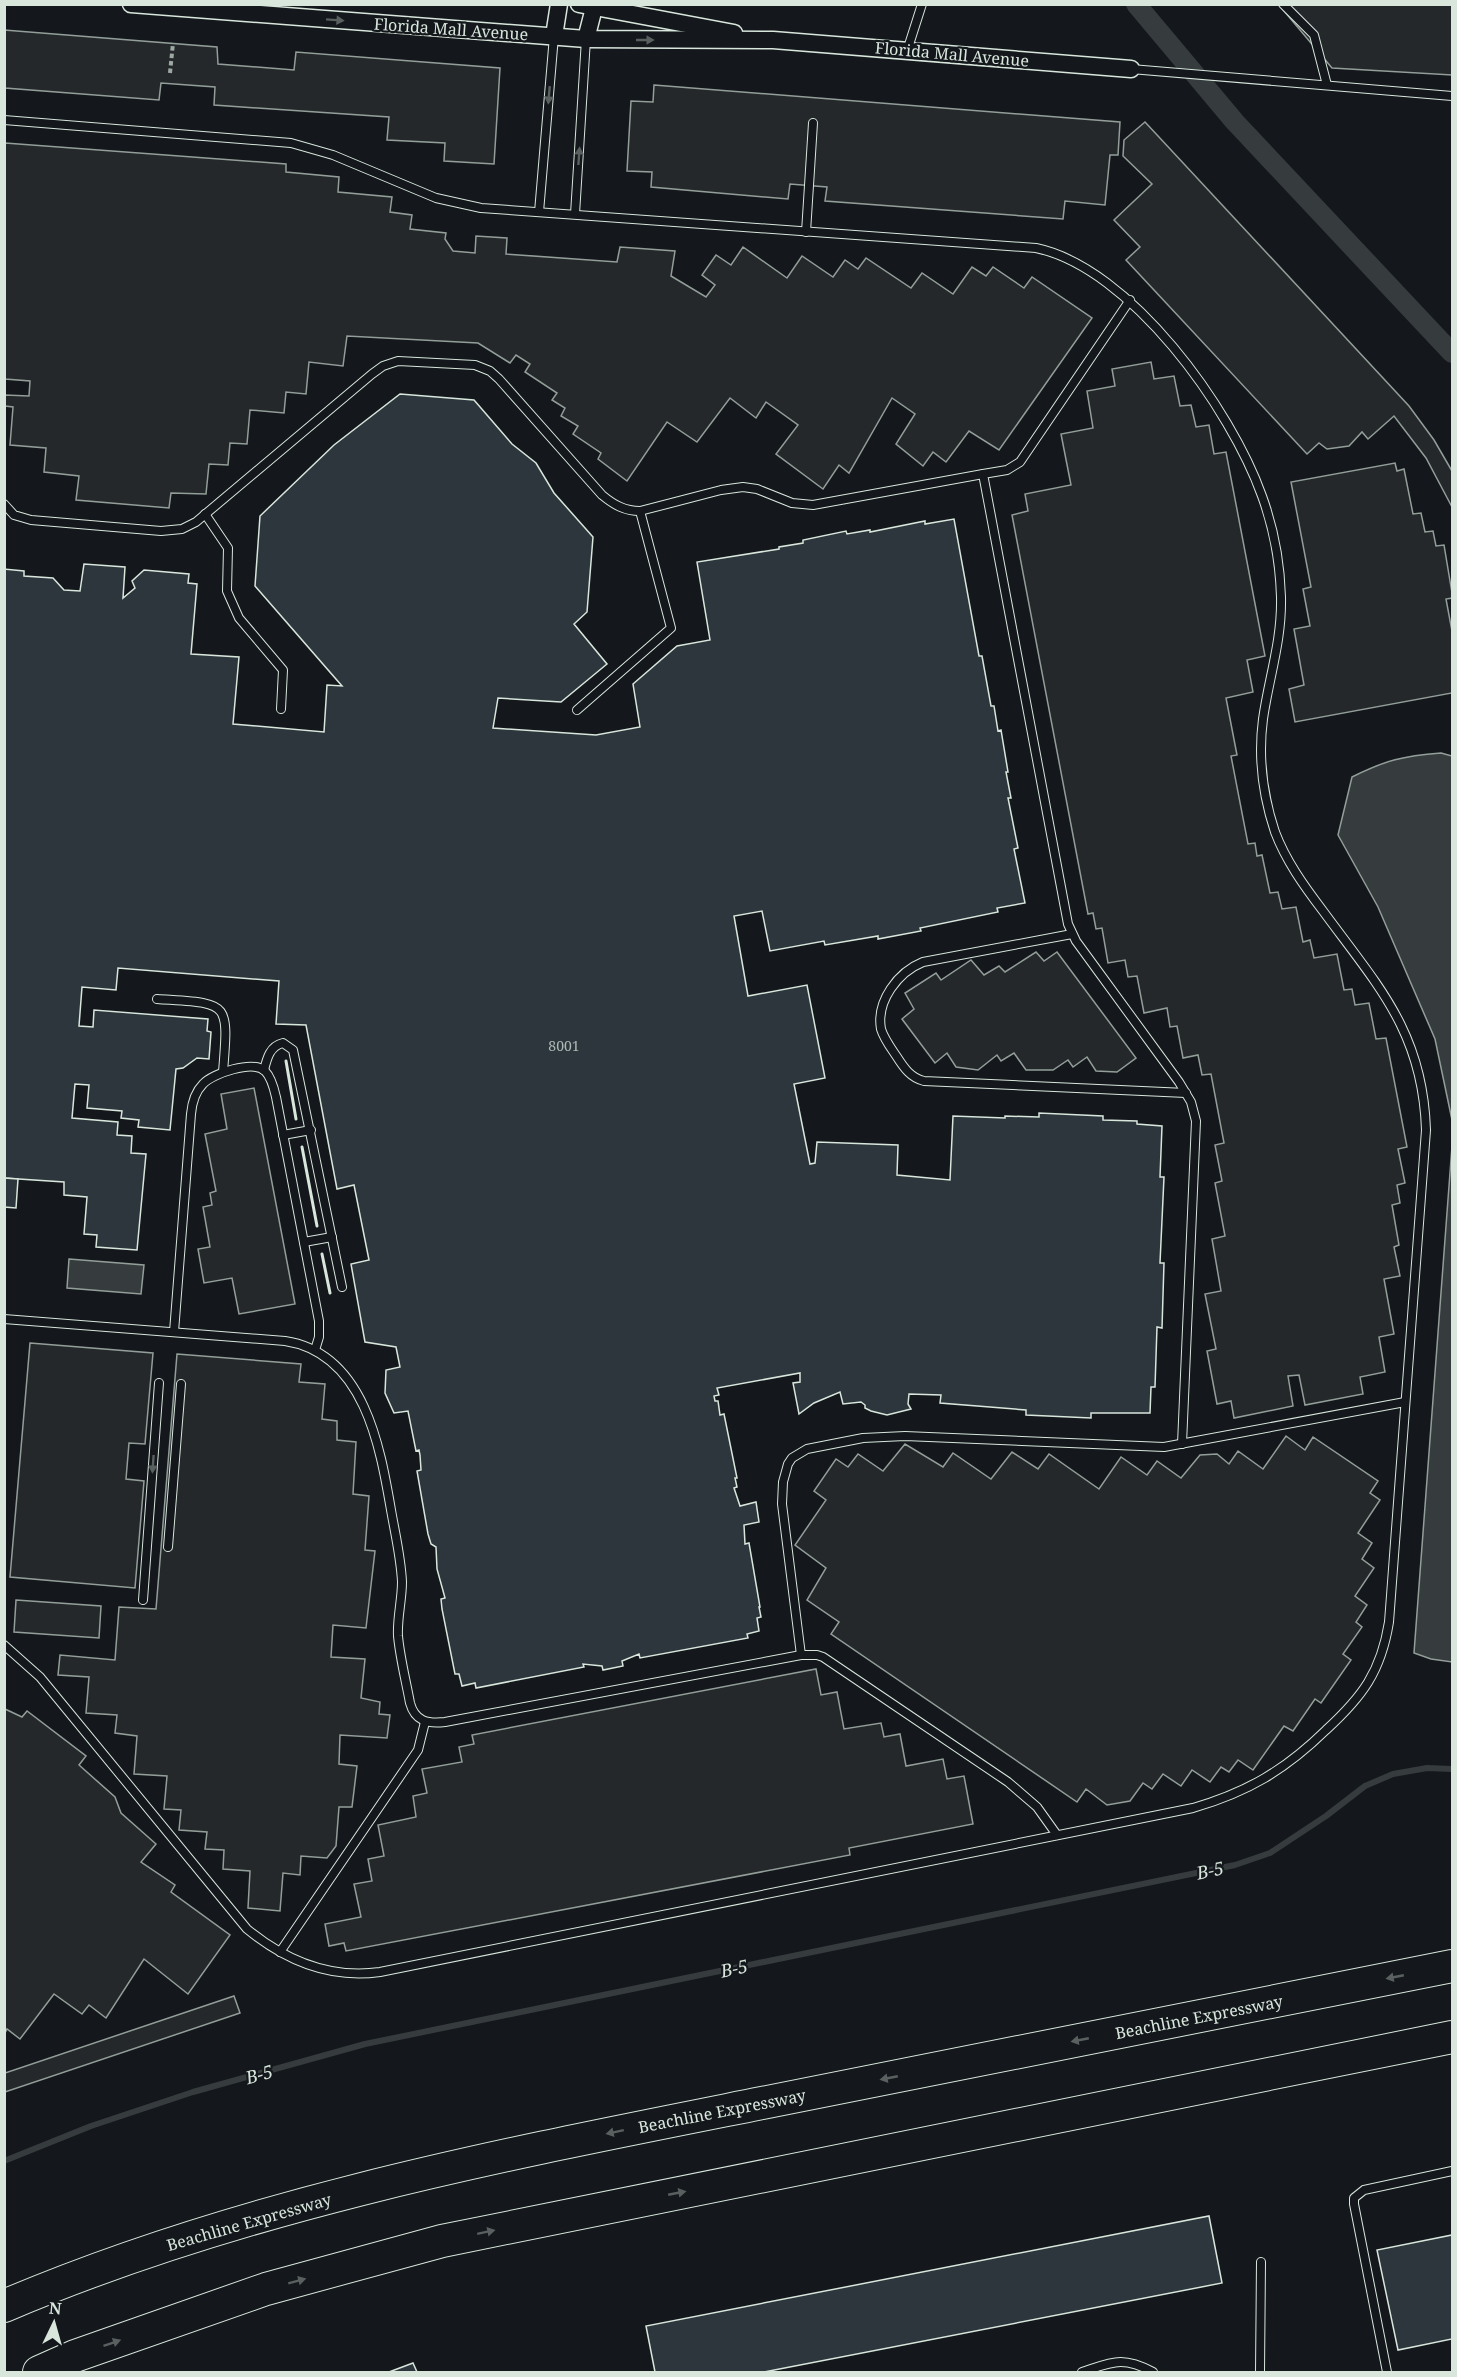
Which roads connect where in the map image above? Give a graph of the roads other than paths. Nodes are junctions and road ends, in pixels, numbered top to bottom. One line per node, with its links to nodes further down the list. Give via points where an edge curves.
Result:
1 (130, 4): 6 (street, Florida Mall Avenue)
2 (559, 4): 7 (street)
3 (922, 4): 10 (lane)
4 (1283, 4): 12 (lane, via 1314,35)
5 (590, 5): 8 (street); 9 (street, Florida Mall Avenue)
6 (306, 11): 7 (street, Florida Mall Avenue, one-way to 7)
7 (554, 36): 8 (street, Florida Mall Avenue); 16 (lane, one-way to 16)
8 (586, 39): 9 (street, Florida Mall Avenue, one-way to 9); 17 (lane, one-way to 8)
9 (773, 40): 10 (street, Florida Mall Avenue)
10 (907, 51): 11 (street, Florida Mall Avenue)
11 (1131, 69): 12 (lane)
12 (1327, 85): 13 (lane)
13 (1452, 96)
14 (4, 120): 16 (lane, via 291,143 333,155 436,198 481,208)
15 (813, 123): 18 (lane)
16 (539, 212): 17 (lane)
17 (575, 214): 18 (lane)
18 (806, 232): 19 (lane, via 1036,248 1083,265)
19 (1130, 300): 20 (lane, via 1020,462 1007,470); 41 (lane, via 1197,380 1239,446 1261,493 1275,543 1280,587 1278,642 1262,733 1263,780 1269,813 1295,873 1394,1011 1420,1075 1425,1145)
20 (983, 474): 22 (lane, via 813,505 792,503 750,487 733,488); 26 (lane)
21 (6, 508): 23 (lane, via 31,520 168,531 189,526)
22 (640, 511): 23 (lane, via 622,508 602,495 490,371 475,365 398,361 372,374); 25 (lane, via 671,628)
23 (205, 514): 24 (lane, via 228,548 227,591 239,618 284,670)
24 (281, 709)
25 (577, 710)
26 (1072, 934): 30 (lane); 30 (lane, via 923,962 905,972 889,993 881,1010 884,1037 912,1076 924,1081)
27 (157, 999): 29 (lane, via 206,1002 223,1013 227,1028)
28 (264, 1070): 29 (lane, via 253,1066); 31 (lane, via 277,1044 283,1043 293,1050); 32 (lane, via 273,1087)
29 (223, 1072): 37 (lane, via 202,1085 192,1106)
30 (1186, 1093): 42 (lane, via 1196,1121)
31 (311, 1130): 32 (lane); 33 (lane)
32 (283, 1135): 34 (lane)
33 (332, 1237): 34 (lane); 35 (lane)
34 (304, 1242): 38 (lane, via 319,1320)
35 (342, 1287)
36 (4, 1319): 37 (lane)
37 (174, 1332): 38 (lane, via 285,1341)
38 (315, 1350): 47 (lane, via 353,1388 377,1437 401,1573 397,1628 401,1655 412,1710)
39 (159, 1383): 44 (lane, one-way to 44)
40 (181, 1384): 43 (lane)
41 (1405, 1402): 42 (lane); 48 (lane, via 1389,1622 1380,1660 1358,1699 1295,1758 1255,1785 1193,1808)
42 (1182, 1444): 46 (lane, via 1164,1447 891,1436 834,1443 799,1453 788,1464 782,1492)
43 (168, 1547)
44 (143, 1600)
45 (4, 1645): 49 (lane, via 40,1677 239,1921)
46 (801, 1656): 47 (lane, via 445,1722); 48 (lane, via 823,1657 1008,1782 1037,1807)
47 (425, 1722): 49 (lane, via 421,1743 413,1757)
48 (1057, 1835): 49 (lane, via 381,1972 326,1971)
49 (280, 1952)
50 (1452, 1966): 54 (highway, Beachline Expressway, one-way to 54, via 421,2174 226,2226 55,2284)
51 (1452, 2037): 55 (highway, one-way to 51, via 75,2356 266,2289 442,2241)
52 (1452, 2171): 59 (lane, via 1364,2190 1354,2198)
53 (1261, 2262): 58 (lane)
54 (4, 2306)
55 (39, 2373)
56 (1082, 2373): 57 (lane, via 1117,2360)
57 (1153, 2373)
58 (1260, 2373)
59 (1387, 2373)

